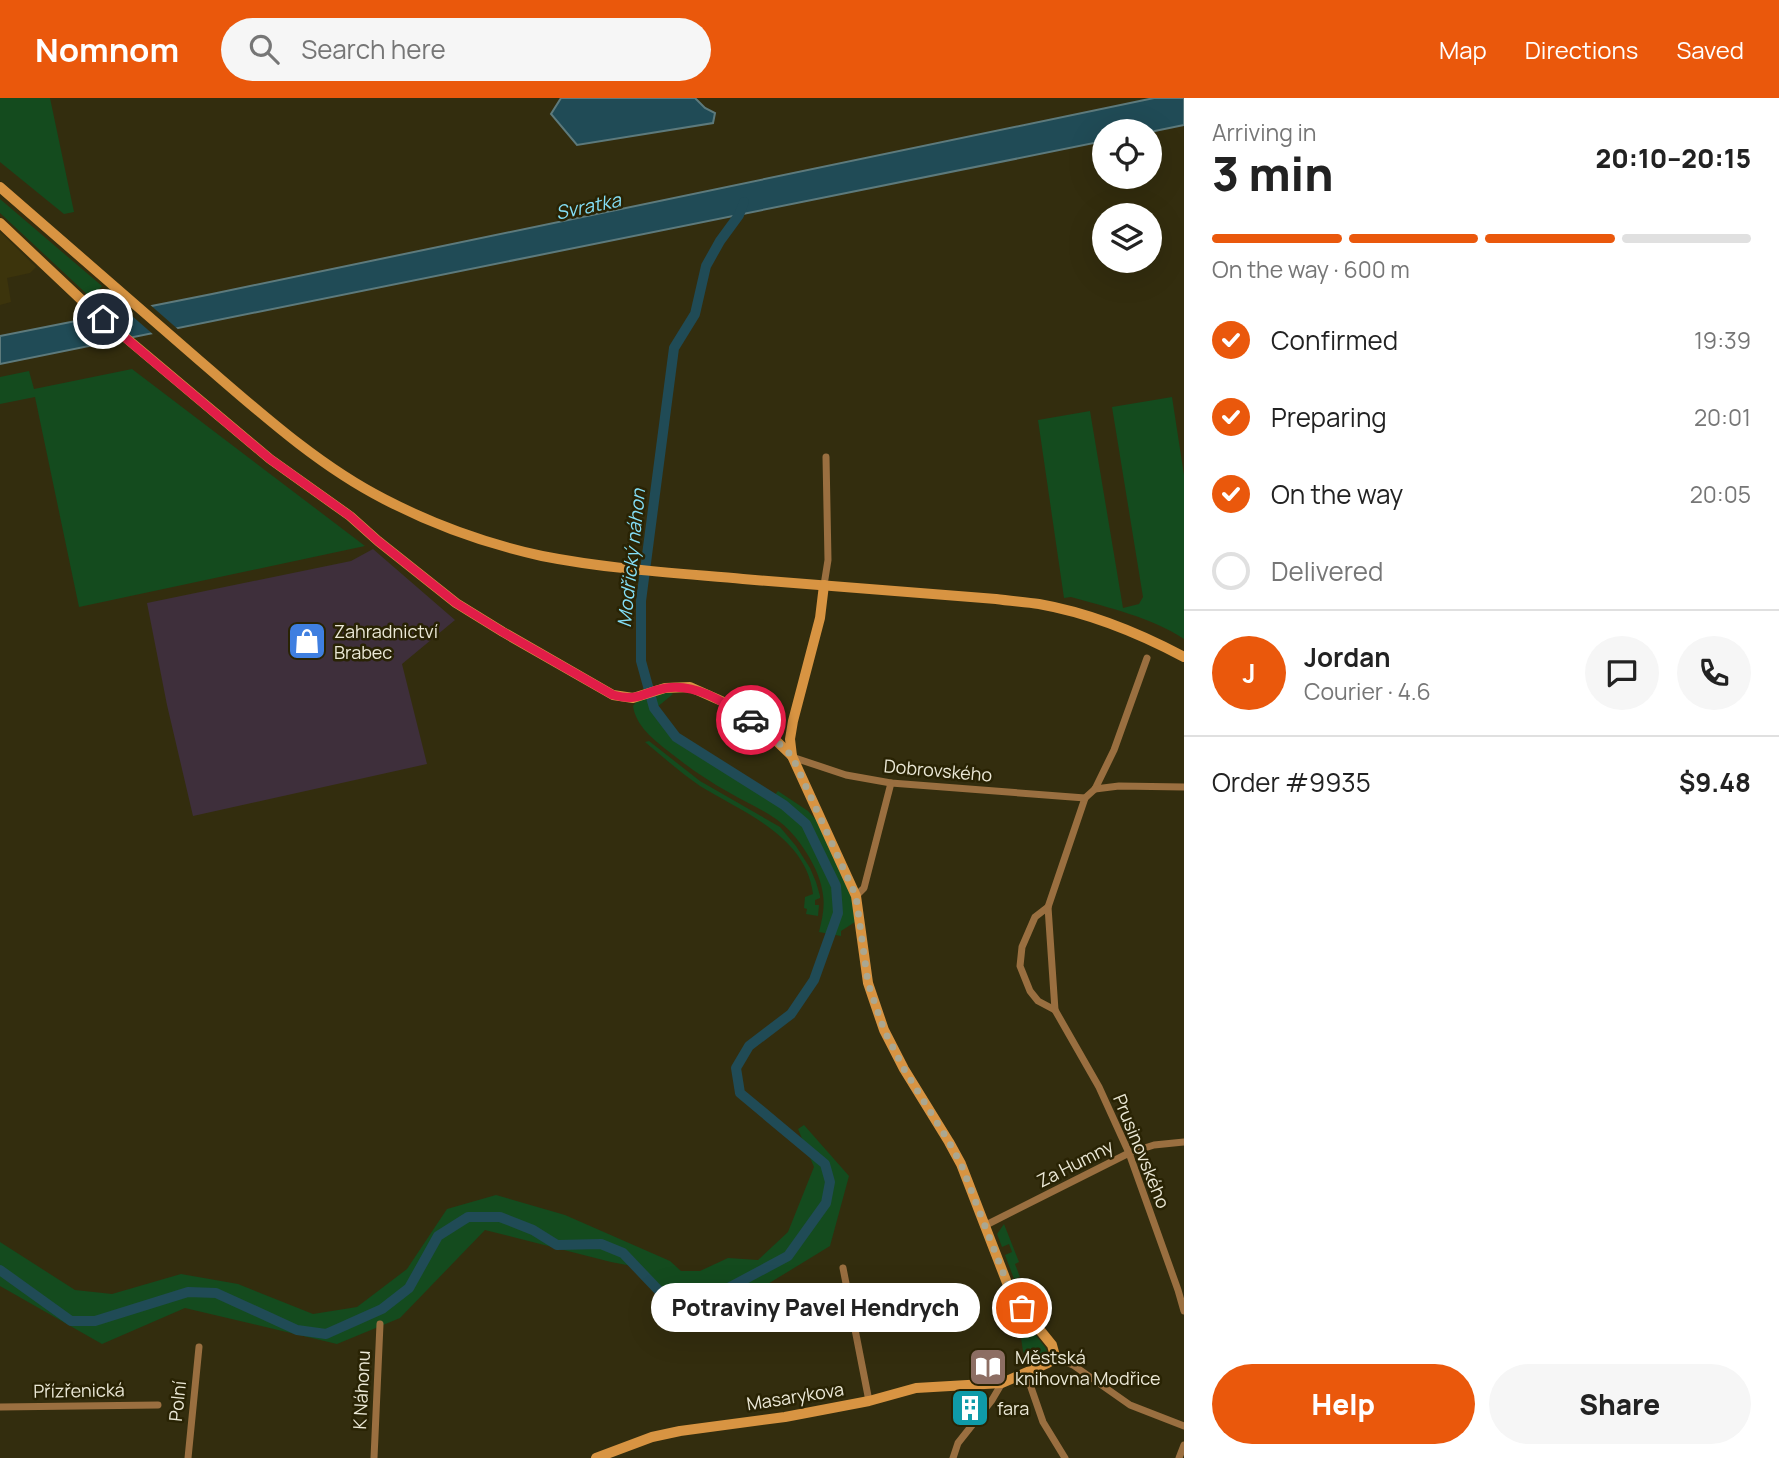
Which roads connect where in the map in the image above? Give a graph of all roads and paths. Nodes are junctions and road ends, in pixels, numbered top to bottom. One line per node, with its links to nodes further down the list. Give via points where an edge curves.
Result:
1 (0, 187): 4 (street, via 271,420 382,498 505,547 554,558)
2 (0, 223): 7 (street, via 88,306 270,459 342,510 456,603 613,695 640,697 665,688 690,687 762,727)
3 (826, 457): 4 (street, via 828,560)
4 (824, 585): 5 (street, via 1041,605 1119,626); 7 (street, via 793,721)
5 (1184, 657)
6 (1147, 658): 10 (street, Prusinovského, via 1118,741)
7 (792, 756): 8 (street, Dobrovského, via 846,775); 12 (street)
8 (891, 783): 11 (street, Dobrovského); 12 (street, via 864,888)
9 (1184, 787): 10 (street)
10 (1095, 789): 11 (street, Prusinovského)
11 (1085, 798): 13 (street, Prusinovského)
12 (856, 896): 17 (street, via 868,983 884,1030 961,1164)
13 (1048, 907): 14 (street, Prusinovského); 14 (street, Prusinovského, via 1035,917 1022,947 1020,966 1030,991)
14 (1055, 1010): 16 (street, Prusinovského, via 1099,1087)
15 (1184, 1142): 16 (street, Za Humny)
16 (1129, 1153): 17 (street, Za Humny); 19 (street, Prusinovského)
17 (984, 1226): 22 (street, via 1009,1288 1052,1345)
18 (843, 1268): 25 (street)
19 (1184, 1311)
20 (380, 1324): 31 (street, K Náhonu)
21 (199, 1347): 30 (street, Polní)
22 (1055, 1356): 23 (street, Masarykova); 28 (street, via 1130,1405)
23 (1026, 1373): 24 (street, Masarykova); 34 (street, via 1043,1422)
24 (1002, 1383): 25 (street, Masarykova, via 916,1388); 33 (street, via 958,1443)
25 (869, 1401): 32 (street, Masarykova, via 680,1431)
26 (158, 1405): 27 (street, Přízřenická)
27 (0, 1407)
28 (1184, 1426)
29 (1184, 1445): 35 (street)
30 (188, 1458)
31 (374, 1458)
32 (596, 1458)
33 (953, 1458)
34 (1065, 1458)
35 (1179, 1458)

